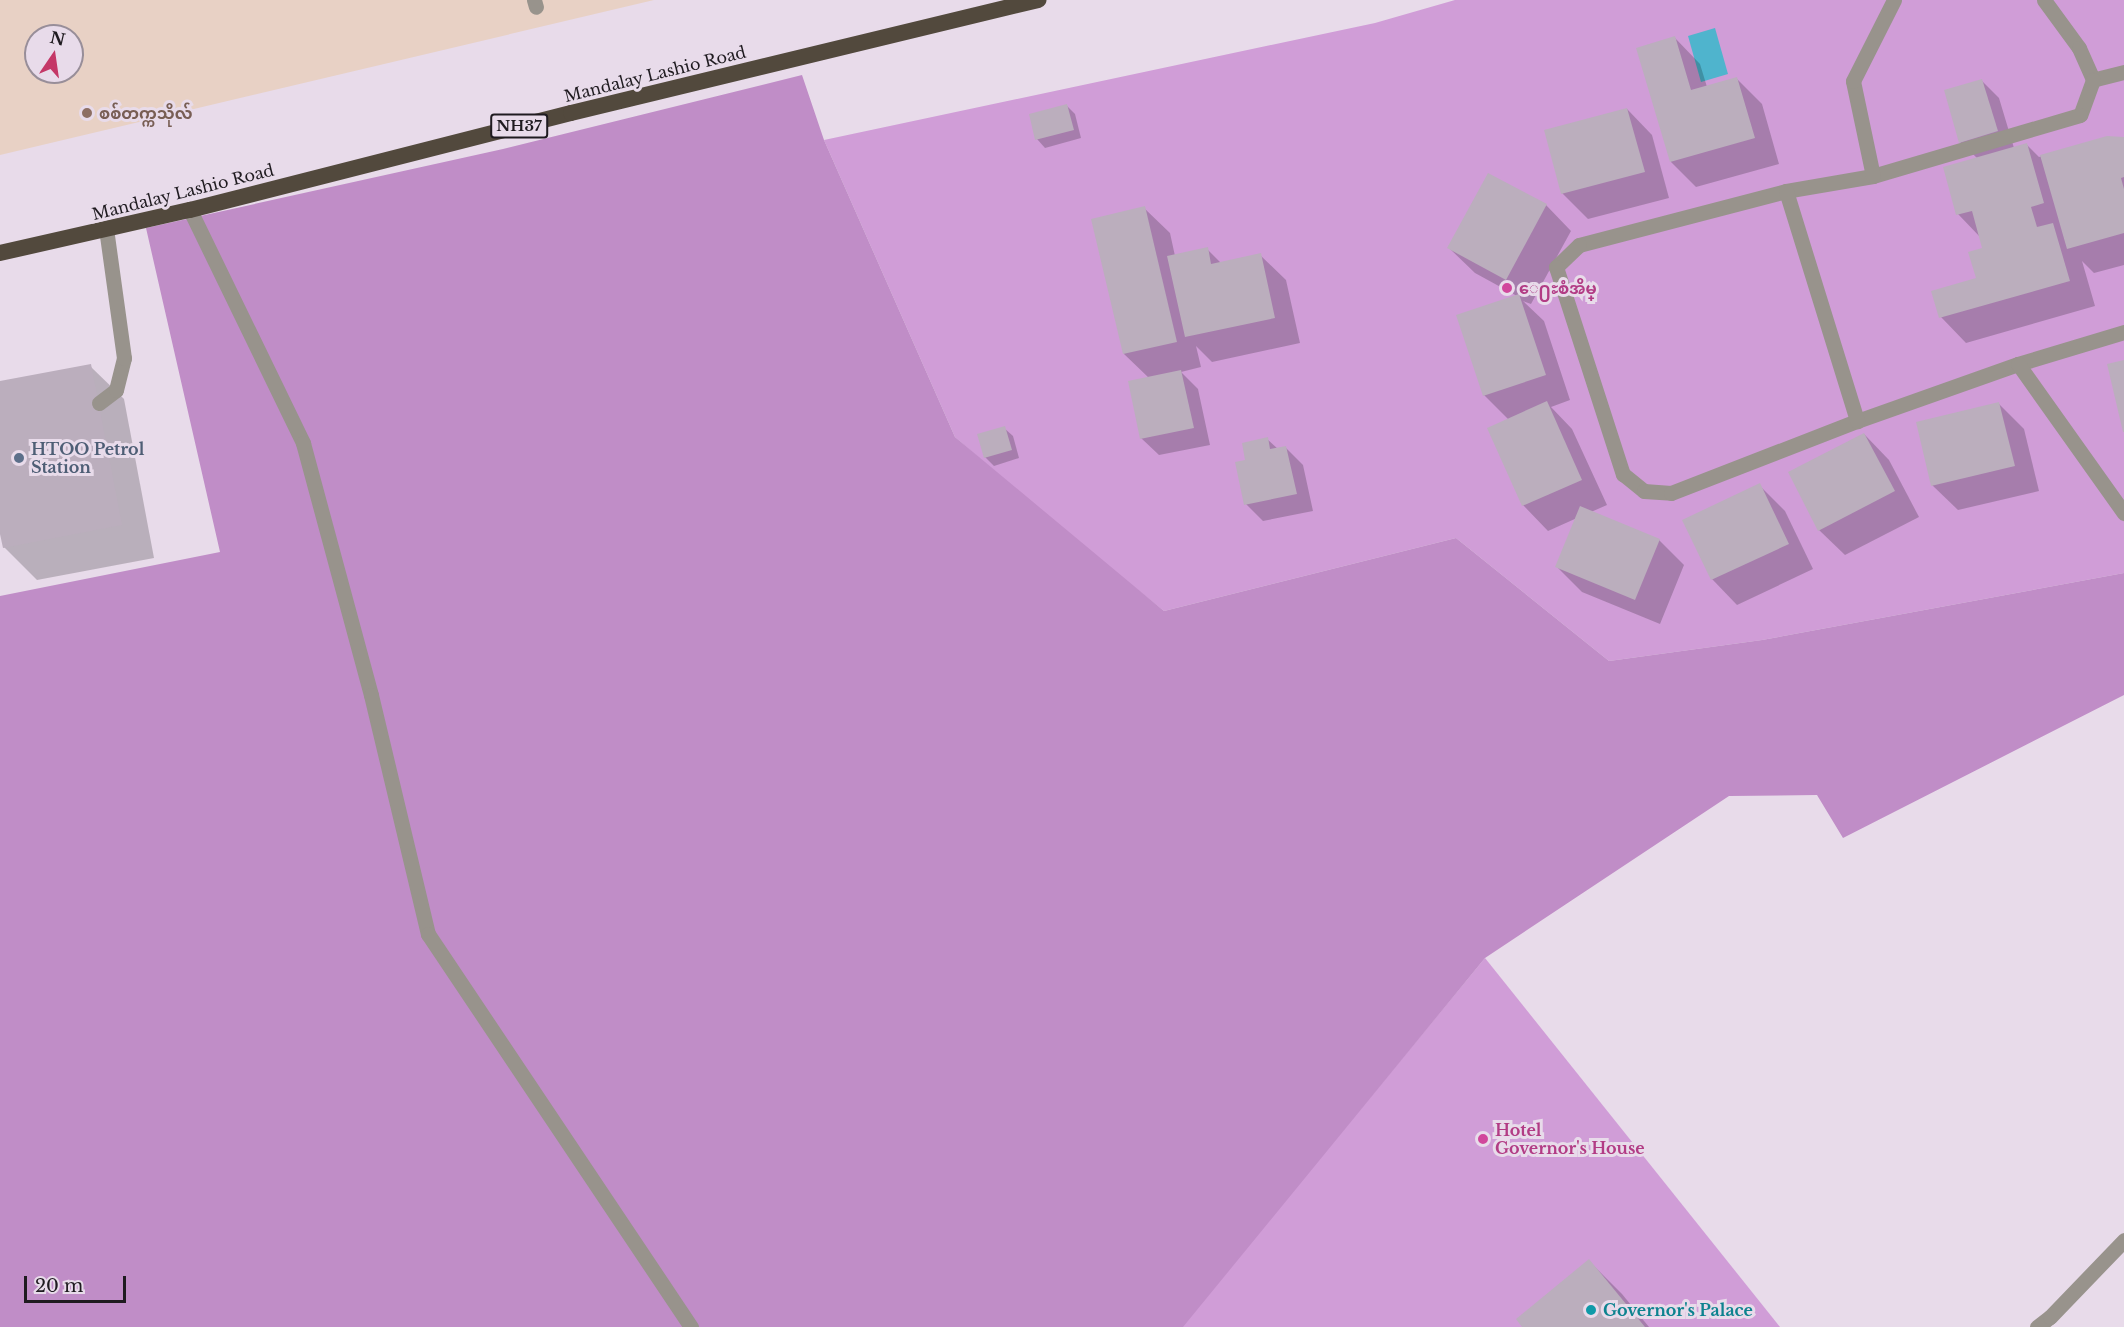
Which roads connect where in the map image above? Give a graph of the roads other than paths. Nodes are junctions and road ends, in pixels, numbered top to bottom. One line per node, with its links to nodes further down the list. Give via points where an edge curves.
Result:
1 (1039, 0): 8 (highway, Mandalay Lashio Road / NH37, via 571,112)
2 (1894, 0): 6 (street, via 1853,81)
3 (2044, 0): 5 (street, via 2079,48)
4 (2124, 72): 5 (street)
5 (2093, 80): 6 (street, via 2080,115)
6 (1874, 176): 7 (street)
7 (1785, 191): 14 (street); 14 (street, via 1578,245 1556,267 1623,474 1644,491 1671,493)
8 (190, 210): 9 (highway, Mandalay Lashio Road / NH37); 17 (street, via 303,443 371,695 428,934)
9 (106, 229): 10 (highway, Mandalay Lashio Road / NH37); 13 (street, via 124,358 116,390)
10 (0, 253)
11 (2124, 332): 12 (street)
12 (2018, 364): 14 (street); 15 (street)
13 (99, 403)
14 (1857, 420)
15 (2124, 513)
16 (2124, 1240): 18 (street)
17 (691, 1327)
18 (2037, 1327)

